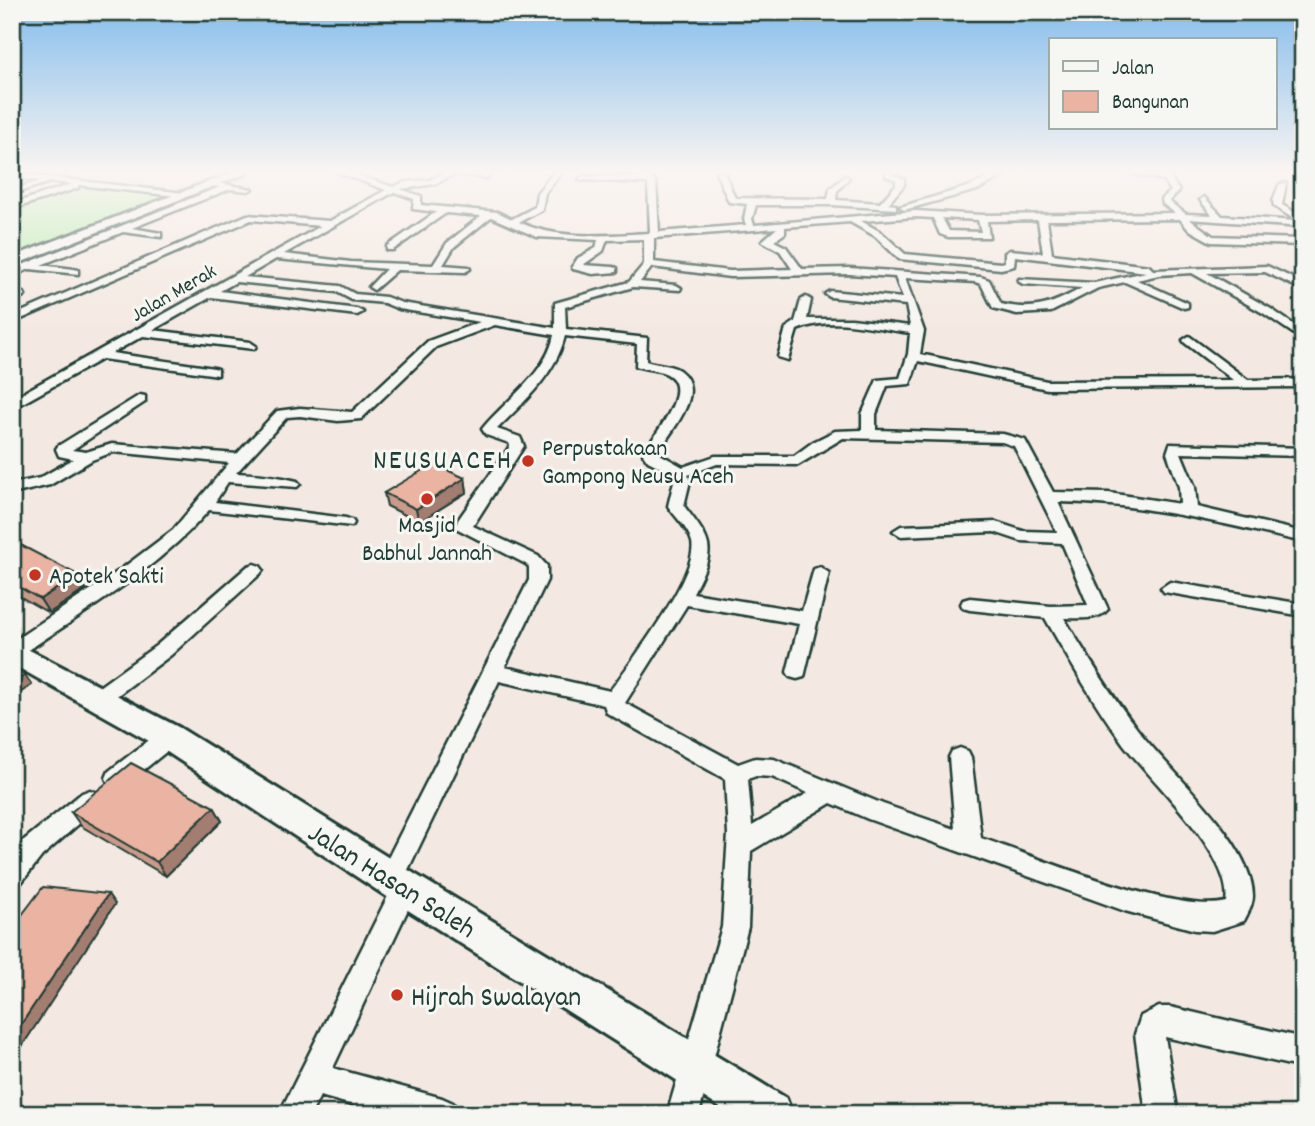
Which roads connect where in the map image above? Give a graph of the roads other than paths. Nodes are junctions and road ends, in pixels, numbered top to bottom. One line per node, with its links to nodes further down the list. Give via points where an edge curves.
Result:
1 (109, 225): 17 (street)
2 (134, 225): 19 (street)
3 (233, 225): 53 (street)
4 (331, 225): 25 (street, Jalan Merak)
5 (423, 225): 24 (street)
6 (476, 225): 30 (street, via 450,245)
7 (520, 225): 22 (street, via 537,234)
8 (652, 225): 21 (street)
9 (750, 225): 18 (street)
10 (780, 225): 11 (street); 18 (street); 33 (street, via 778,236 767,241 783,249)
11 (785, 225)
12 (861, 225): 26 (street, via 902,257 1001,266 1010,264 1012,252)
13 (940, 225): 14 (street, via 948,234 986,235)
14 (984, 225)
15 (1043, 225): 26 (street)
16 (1189, 225): 23 (street, via 1211,239)
17 (105, 226): 19 (street); 28 (street)
18 (751, 228): 21 (street)
19 (124, 229): 20 (street); 28 (street)
20 (158, 235)
21 (652, 236): 22 (street); 27 (street)
22 (603, 238): 32 (street, via 600,249 580,260 577,267)
23 (1303, 242)
24 (390, 248)
25 (273, 256): 29 (street); 39 (street, Jalan Merak)
26 (1048, 256): 37 (street)
27 (649, 264): 33 (street, via 730,274); 42 (street)
28 (19, 266): 35 (street); 36 (street)
29 (395, 266): 30 (street); 44 (street)
30 (437, 267): 31 (street)
31 (465, 269)
32 (613, 270)
33 (798, 270): 38 (street)
34 (1189, 270): 37 (street); 45 (street, via 1267,269); 59 (street, via 1267,311)
35 (12, 272)
36 (74, 272)
37 (1159, 272): 40 (street)
38 (899, 275): 43 (street, via 981,279 997,306 1009,310 1059,307); 50 (street)
39 (234, 279): 47 (street, Jalan Merak); 54 (street, via 340,289 359,299)
40 (1126, 279): 43 (street); 51 (street)
41 (1023, 281): 43 (street)
42 (633, 284): 46 (street); 58 (street, via 561,304 564,319)
43 (1095, 286)
44 (374, 287)
45 (1303, 287)
46 (676, 288)
47 (208, 293): 52 (street); 57 (street, Jalan Merak)
48 (830, 294): 50 (street)
49 (806, 300): 55 (street)
50 (909, 302): 56 (street)
51 (1184, 305)
52 (357, 312)
53 (12, 320)
54 (495, 321): 58 (street); 73 (street, via 432,344 356,416 282,414)
55 (801, 323): 56 (street); 64 (street, via 792,328)
56 (918, 331): 63 (street)
57 (142, 332): 61 (street); 62 (street, Jalan Merak)
58 (560, 332): 74 (street, via 643,341 640,363 677,376 684,385 684,397 650,454); 94 (street, via 541,375 489,429 515,440 517,446 464,524 469,532 531,560 540,573)
59 (1303, 337)
60 (1189, 340): 66 (street)
61 (250, 346)
62 (101, 355): 65 (street); 69 (street, Jalan Merak)
63 (914, 356): 66 (street, via 1047,385); 70 (street, via 905,381 882,383 869,414)
64 (784, 357)
65 (214, 372)
66 (1242, 381): 67 (street)
67 (1303, 383)
68 (140, 399): 72 (street, via 63,449)
69 (12, 405)
70 (869, 434): 74 (street, via 839,434 798,461 715,460); 78 (street, via 1017,441)
71 (1303, 452): 80 (street, via 1175,447)
72 (87, 457): 73 (street, via 121,448); 77 (street, via 45,482)
73 (240, 459): 75 (street)
74 (680, 473): 88 (street, via 676,506 701,547)
75 (224, 477): 76 (street); 79 (street)
76 (292, 484)
77 (12, 489)
78 (1046, 497): 80 (street, via 1109,498); 84 (street)
79 (205, 505): 81 (street); 93 (street, via 153,554)
80 (1189, 510): 83 (street)
81 (346, 523)
82 (901, 531): 84 (street, via 996,527 1021,536)
83 (1303, 537)
84 (1068, 538): 91 (street, via 1099,608)
85 (254, 570): 96 (street, via 164,650)
86 (820, 573): 92 (street)
87 (1170, 588): 90 (street)
88 (684, 597): 92 (street); 97 (street)
89 (970, 604): 91 (street)
90 (1303, 610)
91 (1051, 612): 102 (street, via 1142,751 1221,847 1235,875 1241,903 1226,916 1195,917 1125,899)
92 (810, 619): 95 (street)
93 (13, 651): 96 (street, Jalan Hasan Saleh)
94 (493, 672): 97 (street); 105 (street)
95 (797, 672)
96 (99, 698): 98 (street, Jalan Hasan Saleh)
97 (615, 699): 100 (street, via 614,707 620,712)
98 (169, 737): 104 (street, via 33,848); 105 (street, Jalan Hasan Saleh)
99 (960, 757): 102 (street)
100 (737, 774): 101 (street, via 755,767 774,768); 103 (street)
101 (831, 791): 102 (street); 103 (street)
102 (968, 844)
103 (739, 845): 107 (street, via 735,927)
104 (12, 875)
105 (398, 883): 107 (street, Jalan Hasan Saleh); 108 (street)
106 (1303, 1053): 113 (street, via 1159,1022 1151,1026 1150,1034)
107 (697, 1067): 111 (street); 112 (street, Jalan Hasan Saleh)
108 (312, 1077): 109 (street); 110 (street)
109 (295, 1114)
110 (442, 1114)
111 (683, 1114)
112 (769, 1114)
113 (1163, 1114)

